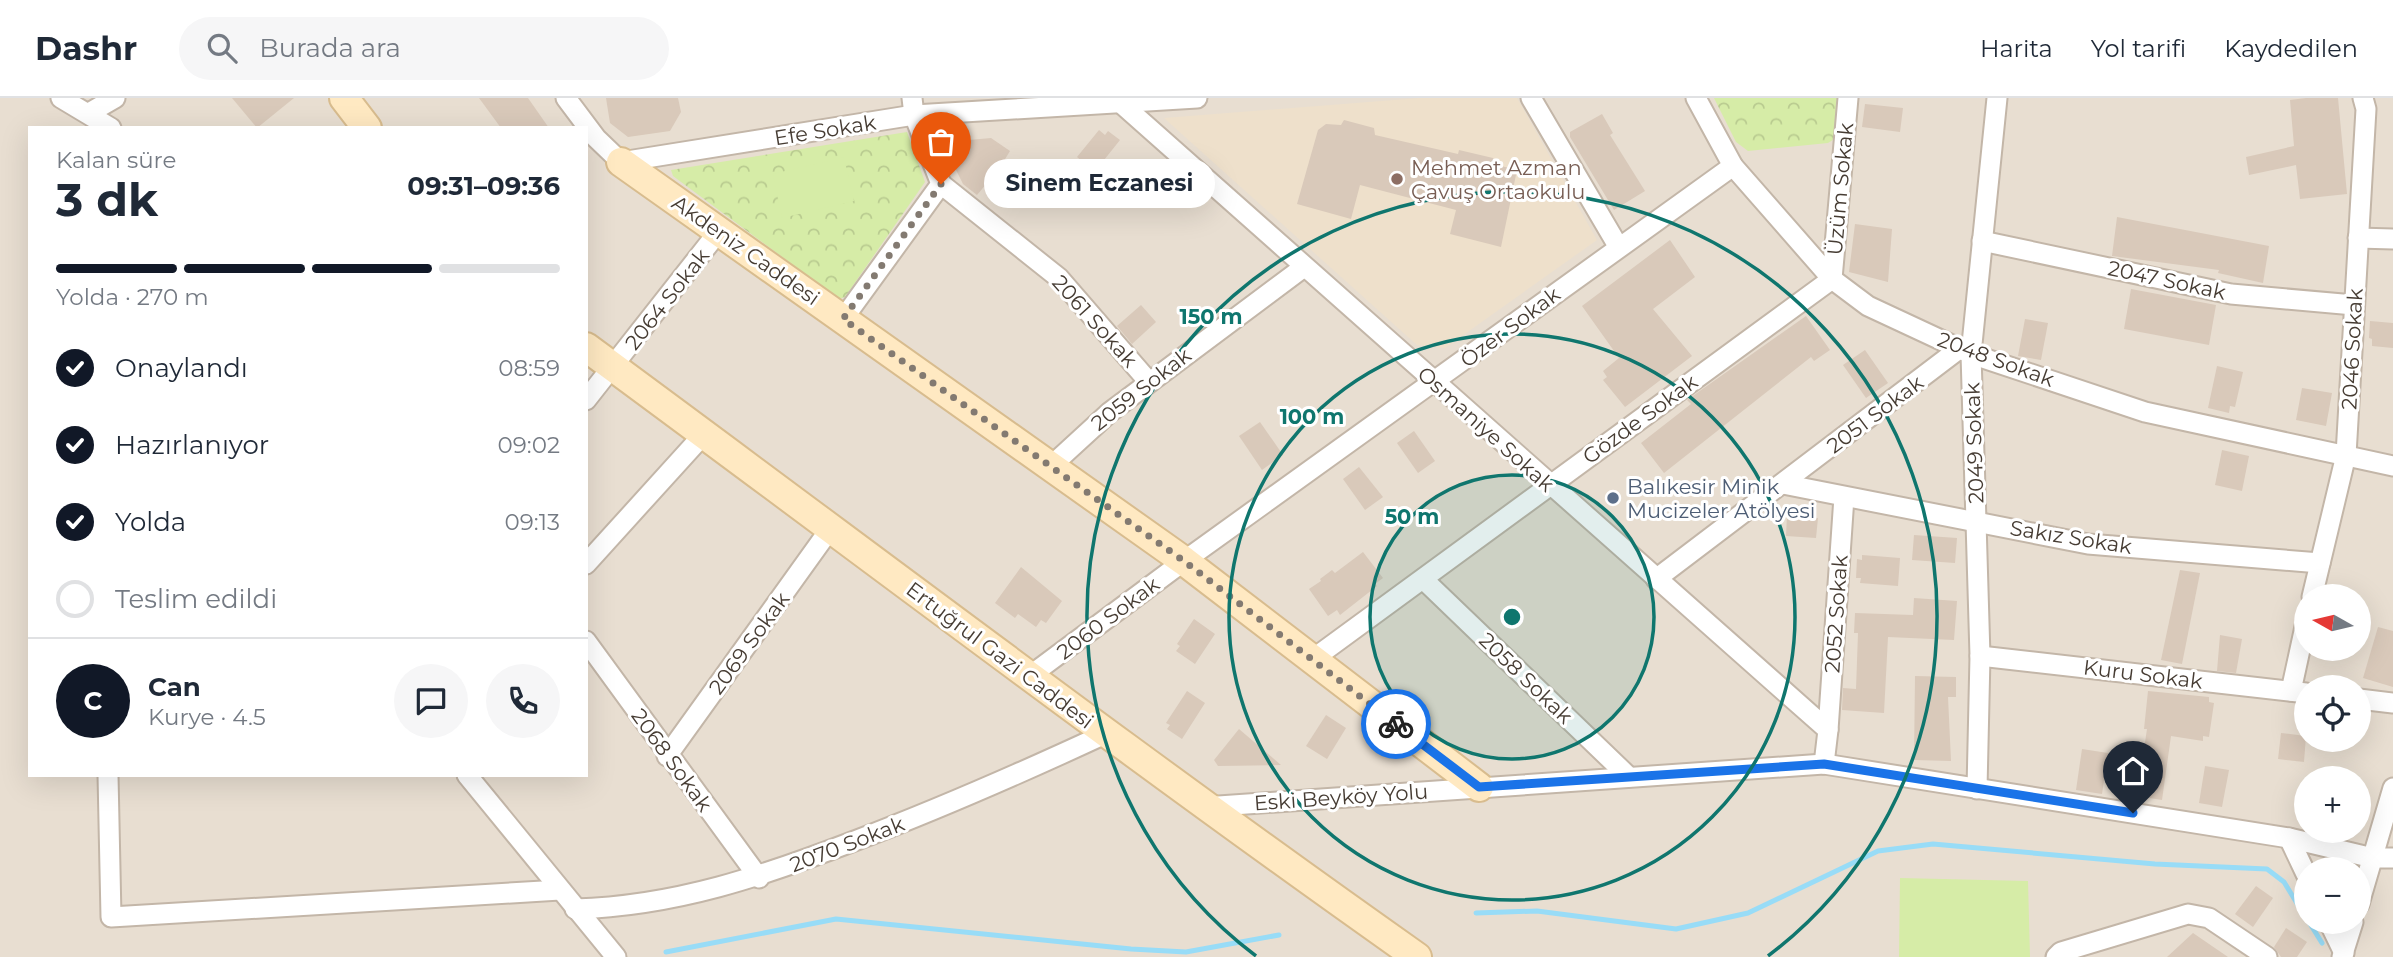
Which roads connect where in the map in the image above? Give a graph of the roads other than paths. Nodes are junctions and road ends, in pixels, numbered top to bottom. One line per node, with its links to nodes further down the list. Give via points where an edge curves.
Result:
1 (61, 98): 13 (street)
2 (114, 98): 13 (street)
3 (344, 98): 15 (main road)
4 (566, 98): 16 (street)
5 (1197, 98): 11 (street, Efe Sokak)
6 (1531, 98): 25 (street)
7 (1696, 98): 19 (street, 2048 Sokak)
8 (1848, 98): 27 (street, Üzüm Sokak)
9 (1997, 98): 24 (street, 2049 Sokak)
10 (2363, 98): 22 (street, 2046 Sokak)
11 (1118, 101): 12 (street, Efe Sokak); 26 (street, Osmaniye Sokak)
12 (913, 107): 18 (street, Efe Sokak); 20 (street)
13 (89, 113): 14 (street)
14 (108, 126)
15 (366, 126)
16 (587, 126)
17 (588, 127): 18 (street)
18 (621, 162): 21 (main road, Akdeniz Caddesi)
19 (1733, 166): 25 (street, Özer Sokak); 27 (street, 2048 Sokak)
20 (941, 184): 29 (street); 33 (street, 2061 Sokak, via 1059,278)
21 (719, 231): 29 (main road, Akdeniz Caddesi); 32 (street, 2064 Sokak)
22 (2358, 238): 23 (street); 28 (street, 2046 Sokak)
23 (2393, 239)
24 (1982, 241): 28 (street, 2047 Sokak, via 2231,294); 31 (street, 2049 Sokak)
25 (1618, 246): 34 (street, Özer Sokak)
26 (1304, 267): 33 (street, 2059 Sokak); 34 (street, Osmaniye Sokak)
27 (1832, 279): 31 (street, 2048 Sokak, via 1868,306); 41 (street, Gözde Sokak)
28 (2354, 304): 37 (street, 2046 Sokak)
29 (843, 319): 39 (main road, Akdeniz Caddesi)
30 (588, 348): 32 (main road, Ertuğrul Gazi Caddesi)
31 (1965, 351): 37 (street, 2048 Sokak, via 2145,412); 40 (street, 2051 Sokak); 43 (street, 2049 Sokak)
32 (614, 368): 35 (street, 2064 Sokak); 36 (main road, Ertuğrul Gazi Caddesi)
33 (1149, 382): 39 (street, 2059 Sokak)
34 (1435, 383): 41 (street, Osmaniye Sokak); 45 (street, Özer Sokak)
35 (588, 399)
36 (703, 435): 44 (main road, Ertuğrul Gazi Caddesi); 46 (street)
37 (2346, 455): 38 (street, 2048 Sokak); 47 (street, 2046 Sokak)
38 (2393, 466)
39 (1050, 467): 45 (main road, Akdeniz Caddesi)
40 (1783, 484): 42 (street, Sakız Sokak); 49 (street, 2051 Sokak)
41 (1549, 486): 48 (street, Gözde Sokak); 49 (street, Osmaniye Sokak)
42 (1844, 497): 43 (street, Sakız Sokak); 58 (street, 2052 Sokak)
43 (1976, 521): 47 (street, Sakız Sokak, via 2088,544); 52 (street, 2049 Sokak)
44 (830, 529): 54 (main road, Ertuğrul Gazi Caddesi); 60 (street, 2069 Sokak)
45 (1184, 561): 53 (main road, Akdeniz Caddesi); 54 (street, 2060 Sokak)
46 (588, 562)
47 (2320, 563): 50 (street, 2046 Sokak)
48 (1423, 579): 53 (street, Gözde Sokak); 64 (street, 2058 Sokak)
49 (1656, 579): 58 (street, Osmaniye Sokak)
50 (2315, 584)
51 (588, 644): 60 (street, 2068 Sokak)
52 (1980, 656): 55 (street, Kuru Sokak); 67 (street, 2049 Sokak)
53 (1313, 659): 65 (main road, Akdeniz Caddesi)
54 (1031, 675): 59 (main road, Ertuğrul Gazi Caddesi)
55 (2294, 691)
56 (2371, 700): 57 (street)
57 (2393, 703)
58 (1828, 730): 61 (street)
59 (1105, 734): 68 (main road, Ertuğrul Gazi Caddesi); 72 (street, 2070 Sokak, via 960,801)
60 (667, 756): 72 (street, 2068 Sokak)
61 (1824, 764): 64 (street, Eski Beyköy Yolu); 67 (street, Eski Beyköy Yolu)
62 (108, 777): 74 (street, via 111,917)
63 (469, 777): 74 (street)
64 (1629, 777): 65 (street, Eski Beyköy Yolu)
65 (1479, 787): 68 (street, Eski Beyköy Yolu)
66 (2393, 788): 71 (street)
67 (1977, 789): 69 (street, Eski Beyköy Yolu)
68 (1204, 807): 81 (main road, Ertuğrul Gazi Caddesi)
69 (2289, 838): 70 (street); 71 (street, Eski Beyköy Yolu)
70 (2298, 857)
71 (2383, 858): 73 (street)
72 (759, 878): 75 (street, 2070 Sokak, via 627,908)
73 (2371, 881)
74 (559, 890): 75 (street)
75 (575, 909): 80 (street)
76 (2334, 934): 79 (street)
77 (2349, 934): 79 (street)
78 (2072, 954): 82 (street, via 2188,914 2208,918)
79 (2343, 955)
80 (616, 957)
81 (1417, 957)
82 (2267, 957)

